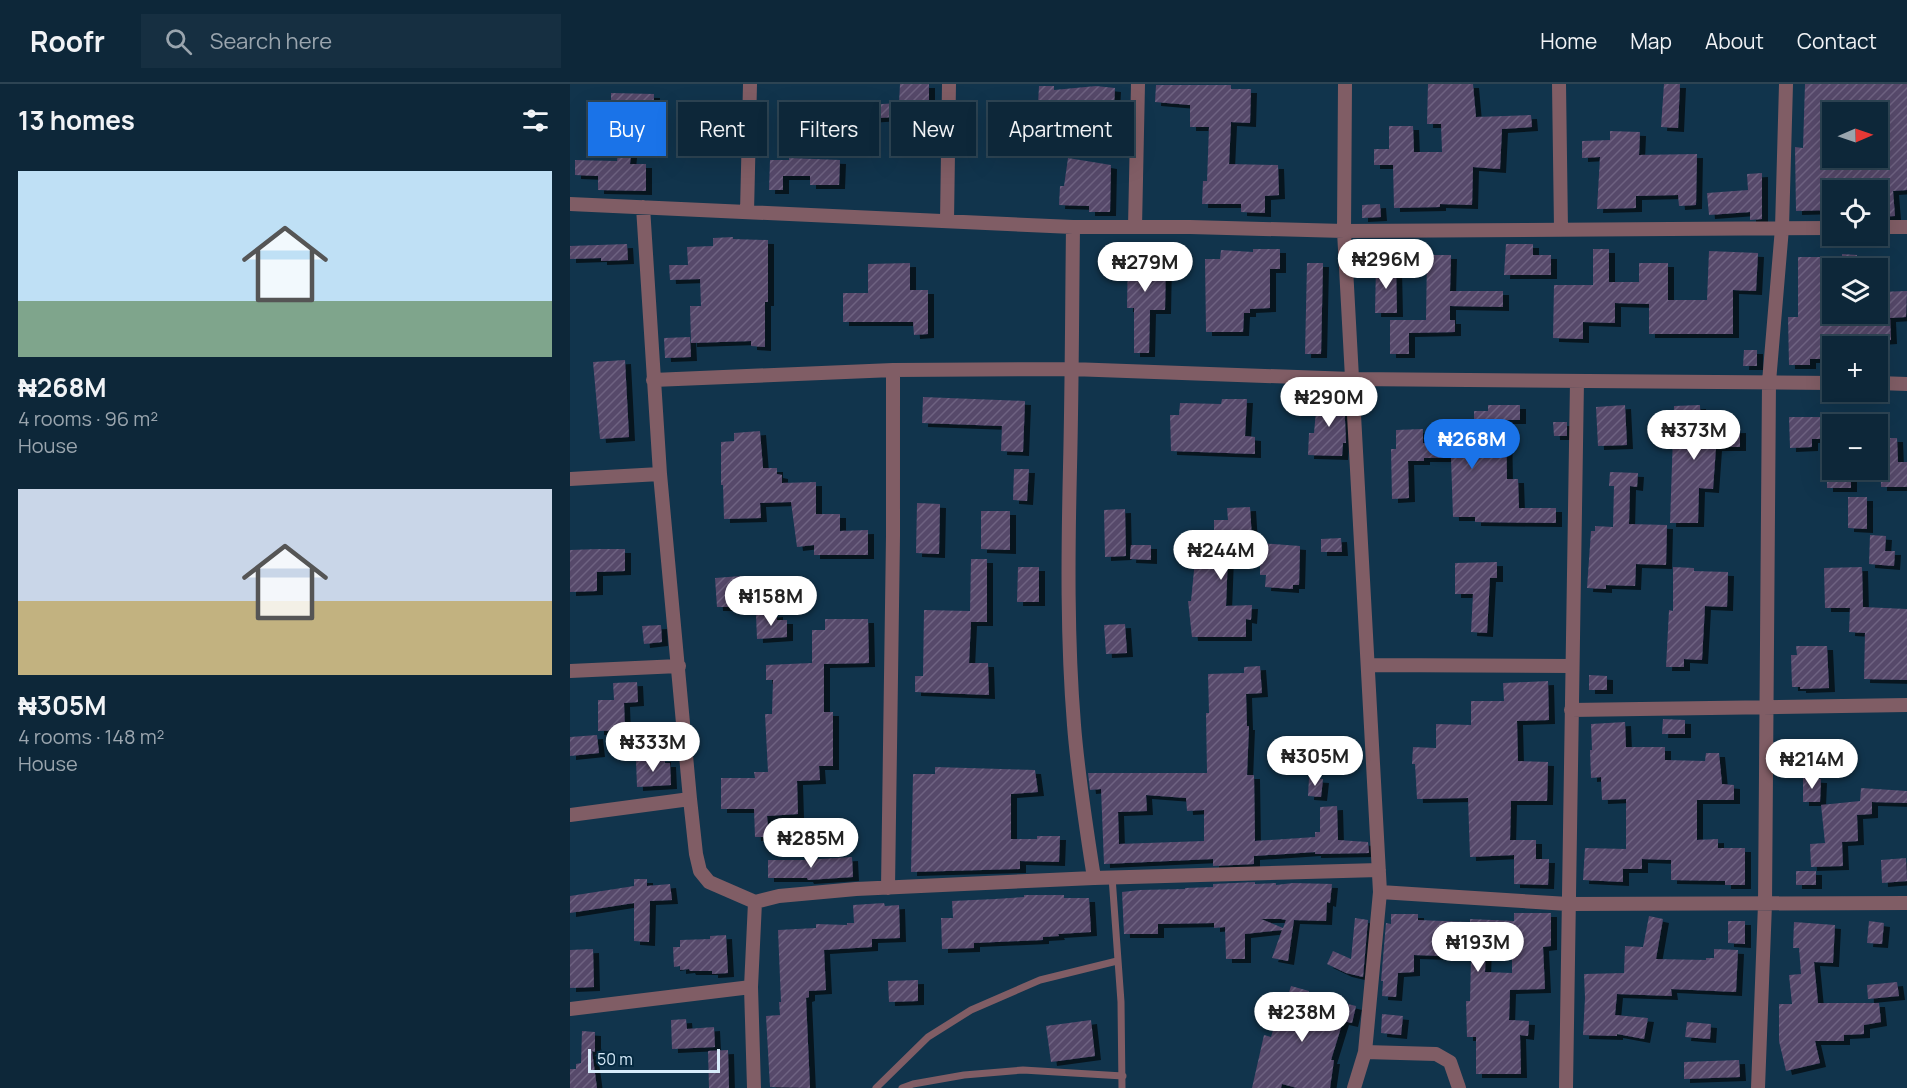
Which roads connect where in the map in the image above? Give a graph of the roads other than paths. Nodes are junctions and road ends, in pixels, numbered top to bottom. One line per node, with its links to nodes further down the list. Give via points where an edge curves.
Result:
1 (750, 84): 9 (street)
2 (949, 84): 10 (street)
3 (1138, 84): 12 (street)
4 (1345, 84): 18 (street)
5 (1559, 84): 17 (street)
6 (1786, 84): 15 (street)
7 (570, 204): 8 (street)
8 (643, 207): 9 (street); 22 (street)
9 (747, 212): 10 (street)
10 (947, 221): 11 (street)
11 (1073, 226): 12 (street); 19 (street)
12 (1136, 227): 18 (street)
13 (1888, 227): 14 (street)
14 (1907, 227)
15 (1782, 228): 16 (street); 17 (street); 24 (street)
16 (1822, 228)
17 (1561, 230): 18 (street)
18 (1344, 231): 21 (street)
19 (1071, 369): 20 (street); 21 (street); 41 (street, via 1067,527 1074,725)
20 (893, 370): 22 (street); 42 (street)
21 (1352, 379): 23 (street); 30 (street)
22 (653, 380): 28 (street)
23 (1577, 381): 24 (street); 32 (street)
24 (1769, 382): 25 (street); 35 (street)
25 (1822, 383)
26 (1888, 383): 27 (street)
27 (1907, 384)
28 (660, 474): 29 (street); 31 (street)
29 (570, 478)
30 (1368, 665): 32 (street); 39 (street)
31 (679, 666): 33 (street); 37 (street)
32 (1572, 666): 36 (street)
33 (570, 671)
34 (1907, 705): 35 (street)
35 (1767, 708): 36 (street); 47 (street)
36 (1571, 710): 46 (street)
37 (690, 799): 38 (street); 44 (street, via 700,871 709,882)
38 (570, 816)
39 (1379, 870): 40 (street); 43 (street)
40 (1112, 877): 41 (street); 48 (lane)
41 (1094, 878): 42 (street)
42 (888, 888): 44 (street)
43 (1380, 892): 46 (street); 51 (street)
44 (755, 902): 49 (street)
45 (1907, 903): 47 (street)
46 (1568, 904): 47 (street); 59 (street)
47 (1766, 904): 60 (street)
48 (1117, 961): 52 (lane); 54 (lane, via 1040,980 970,1010 928,1037)
49 (751, 987): 50 (street); 53 (street)
50 (570, 1009)
51 (1365, 1052): 57 (street); 58 (street, via 1436,1054 1450,1062)
52 (1123, 1076): 55 (lane, via 1023,1070 964,1075); 56 (lane)
53 (754, 1088)
54 (876, 1088)
55 (902, 1088)
56 (1122, 1088)
57 (1354, 1088)
58 (1459, 1088)
59 (1566, 1088)
60 (1758, 1088)

